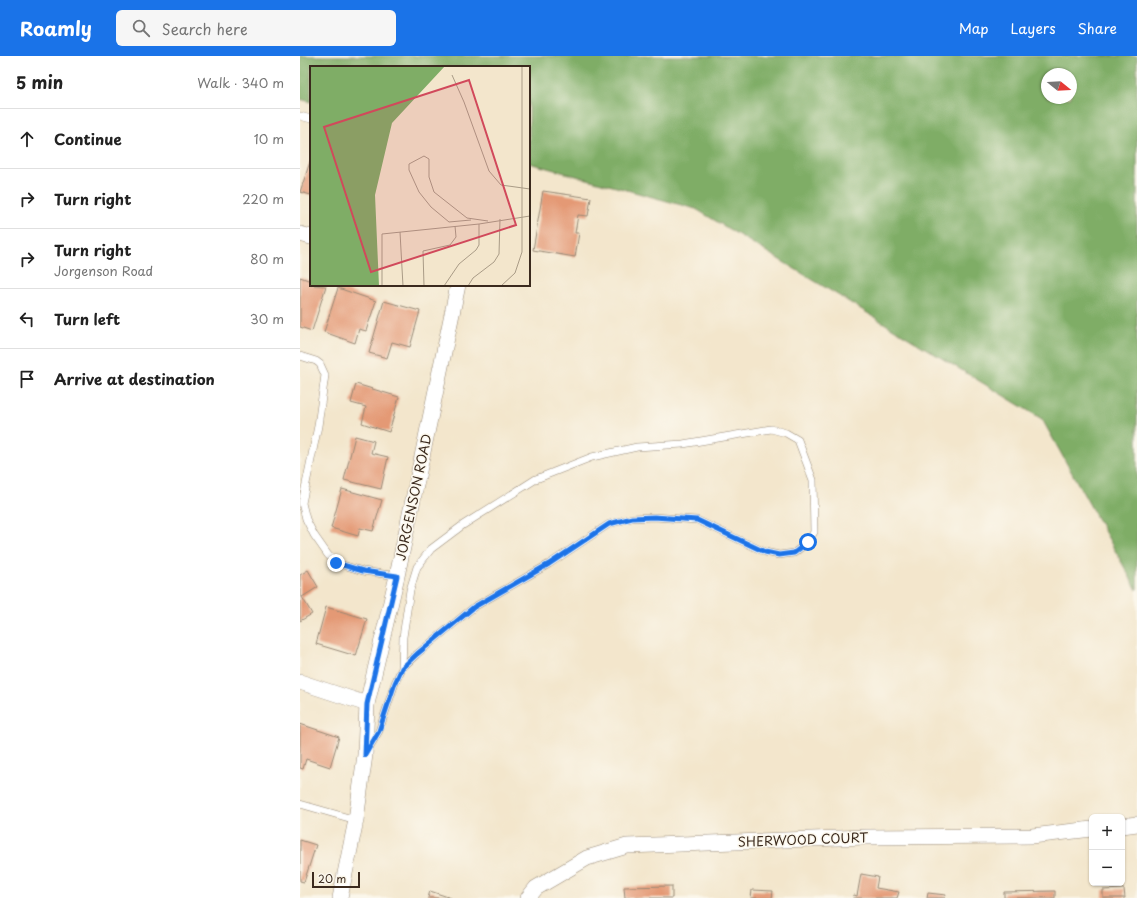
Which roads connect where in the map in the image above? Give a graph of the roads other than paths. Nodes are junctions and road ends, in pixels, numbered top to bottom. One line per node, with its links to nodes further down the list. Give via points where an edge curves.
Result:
1 (300, 116): 2 (lane)
2 (310, 119)
3 (300, 234): 4 (street)
4 (310, 237)
5 (458, 286): 7 (street, JORGENSON ROAD)
6 (300, 356): 7 (lane, via 320,364 325,375 318,426 302,503 306,519 314,535 336,563 363,571)
7 (397, 576): 10 (street, JORGENSON ROAD)
8 (402, 668): 8 (lane, via 474,607 549,564 609,524 646,517 697,520 765,552 779,555 794,553 808,542 814,532 813,480 798,440 771,428 682,444 637,447 592,457 536,479 463,525 431,549 418,567 410,590 403,637); 11 (lane, via 379,731)
9 (300, 682): 10 (street)
10 (367, 704): 11 (street, JORGENSON ROAD)
11 (365, 755): 13 (street, JORGENSON ROAD)
12 (300, 804): 13 (lane)
13 (356, 820): 17 (street, JORGENSON ROAD)
14 (1137, 824): 15 (street)
15 (1125, 826)
16 (1089, 829): 18 (street, SHERWOOD COURT, via 1032,836 866,837 627,846 587,858 536,888)
17 (340, 898)
18 (528, 898)

